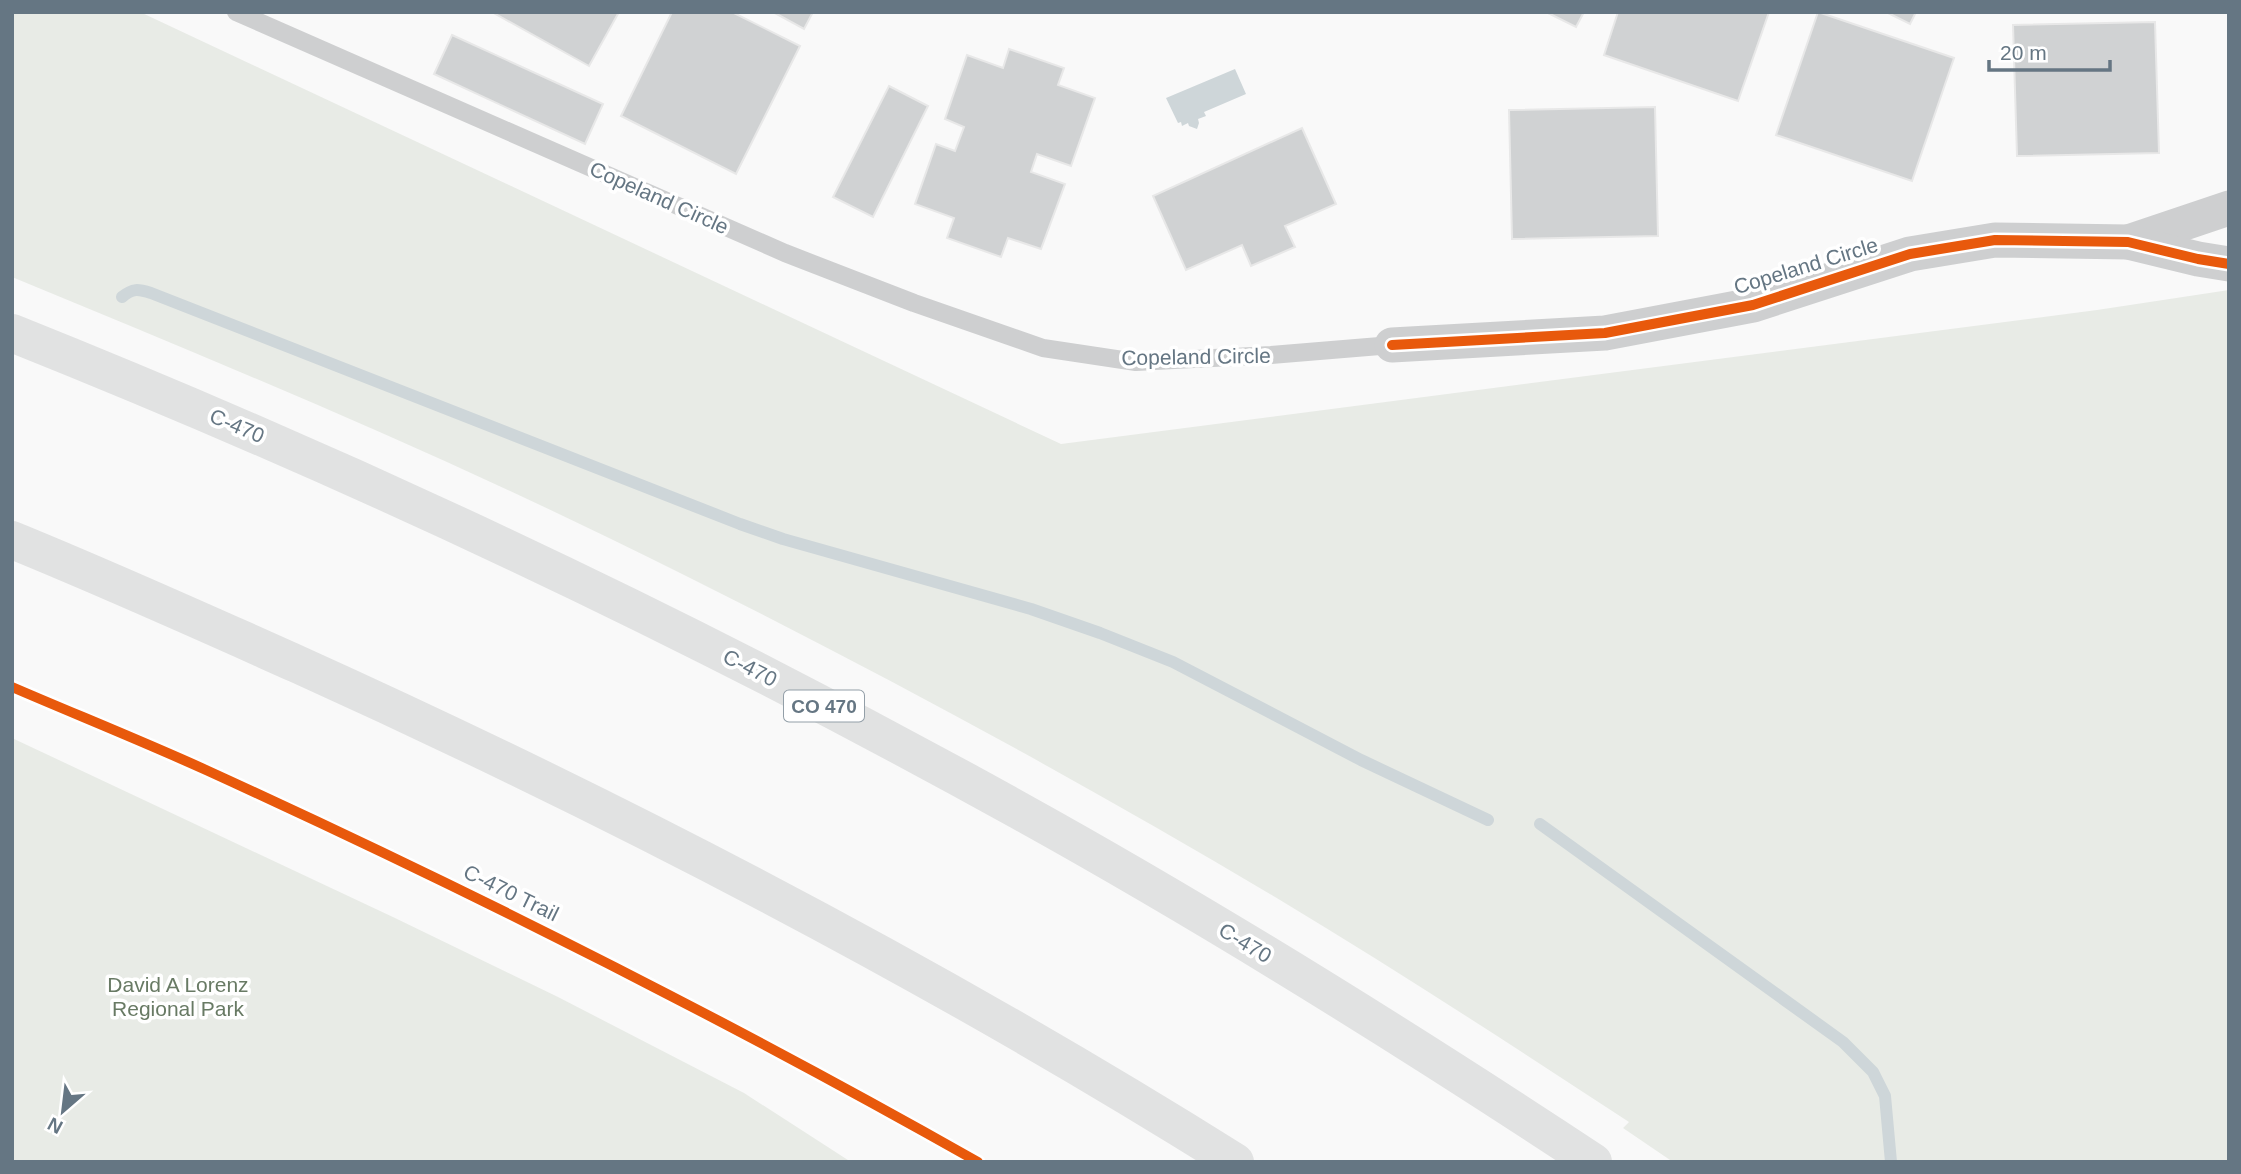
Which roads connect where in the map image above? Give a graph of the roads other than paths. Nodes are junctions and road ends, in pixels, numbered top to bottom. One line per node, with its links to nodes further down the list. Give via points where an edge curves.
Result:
1 (236, 12): 6 (lane, Copeland Circle, via 785,253 1043,348 1136,362)
2 (2229, 208): 3 (street, Copeland Circle)
3 (2128, 242): 4 (street, Copeland Circle); 6 (street, Copeland Circle, via 1995,240 1910,254 1753,305 1605,333)
4 (2229, 264)
5 (12, 333): 9 (highway, C-470 / CO 470, via 346,473 587,586 834,711 1192,911)
6 (1392, 345)
7 (12, 540): 8 (highway, via 359,692 627,821 889,960)
8 (1236, 1162)
9 (1593, 1162)

